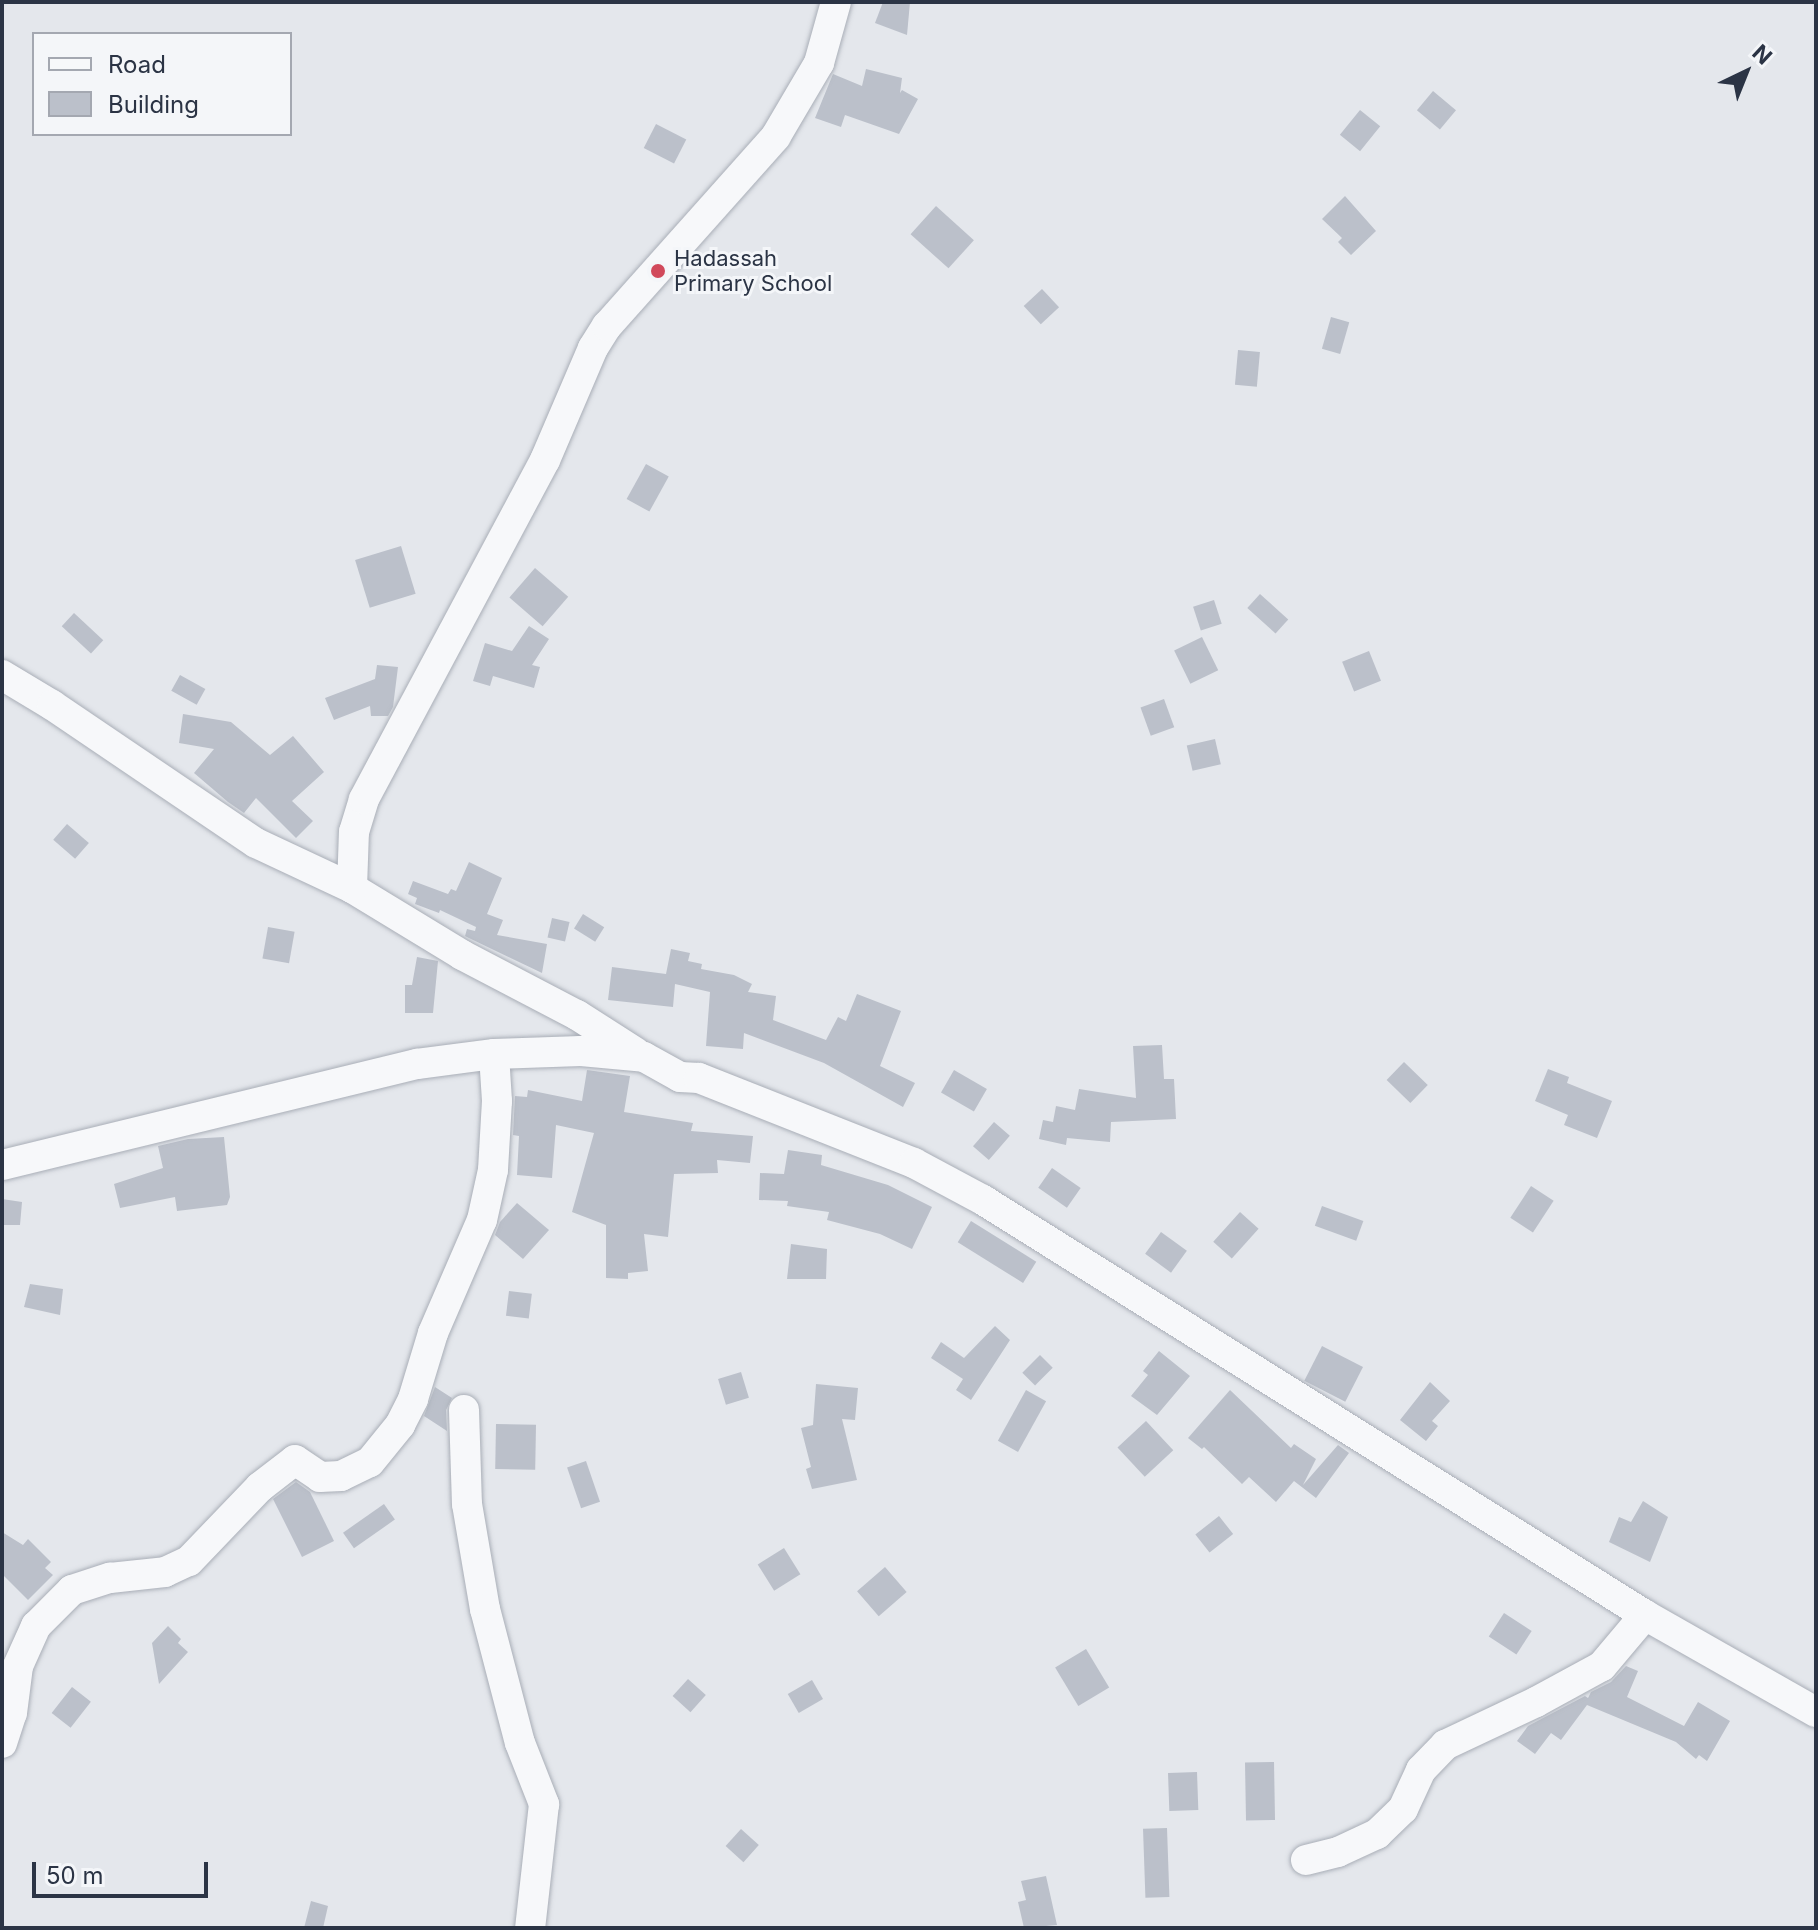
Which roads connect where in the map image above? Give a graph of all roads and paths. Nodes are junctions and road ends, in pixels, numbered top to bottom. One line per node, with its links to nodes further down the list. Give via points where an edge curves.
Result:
1 (836, 2): 3 (street, via 819,63 776,136 593,348 545,460 364,799 354,832)
2 (2, 675): 3 (street, via 243,835)
3 (352, 888): 5 (street)
4 (494, 1054): 5 (street, via 581,1051); 6 (street, via 417,1064); 9 (street, via 496,1130 482,1220 400,1425 370,1462 341,1476 320,1477 295,1460 260,1487 189,1561 165,1572 110,1578 72,1590 36,1626)
5 (644, 1057): 8 (street, via 680,1077 699,1078 914,1163 983,1200)
6 (2, 1165)
7 (464, 1410): 14 (street, via 467,1504 485,1609 520,1743 544,1804)
8 (1645, 1615): 11 (street); 13 (street, via 1602,1666 1445,1745 1421,1770 1403,1809 1377,1834)
9 (18, 1666): 10 (street); 12 (street)
10 (2, 1692)
11 (1816, 1712)
12 (2, 1743)
13 (1306, 1860)
14 (530, 1928)

